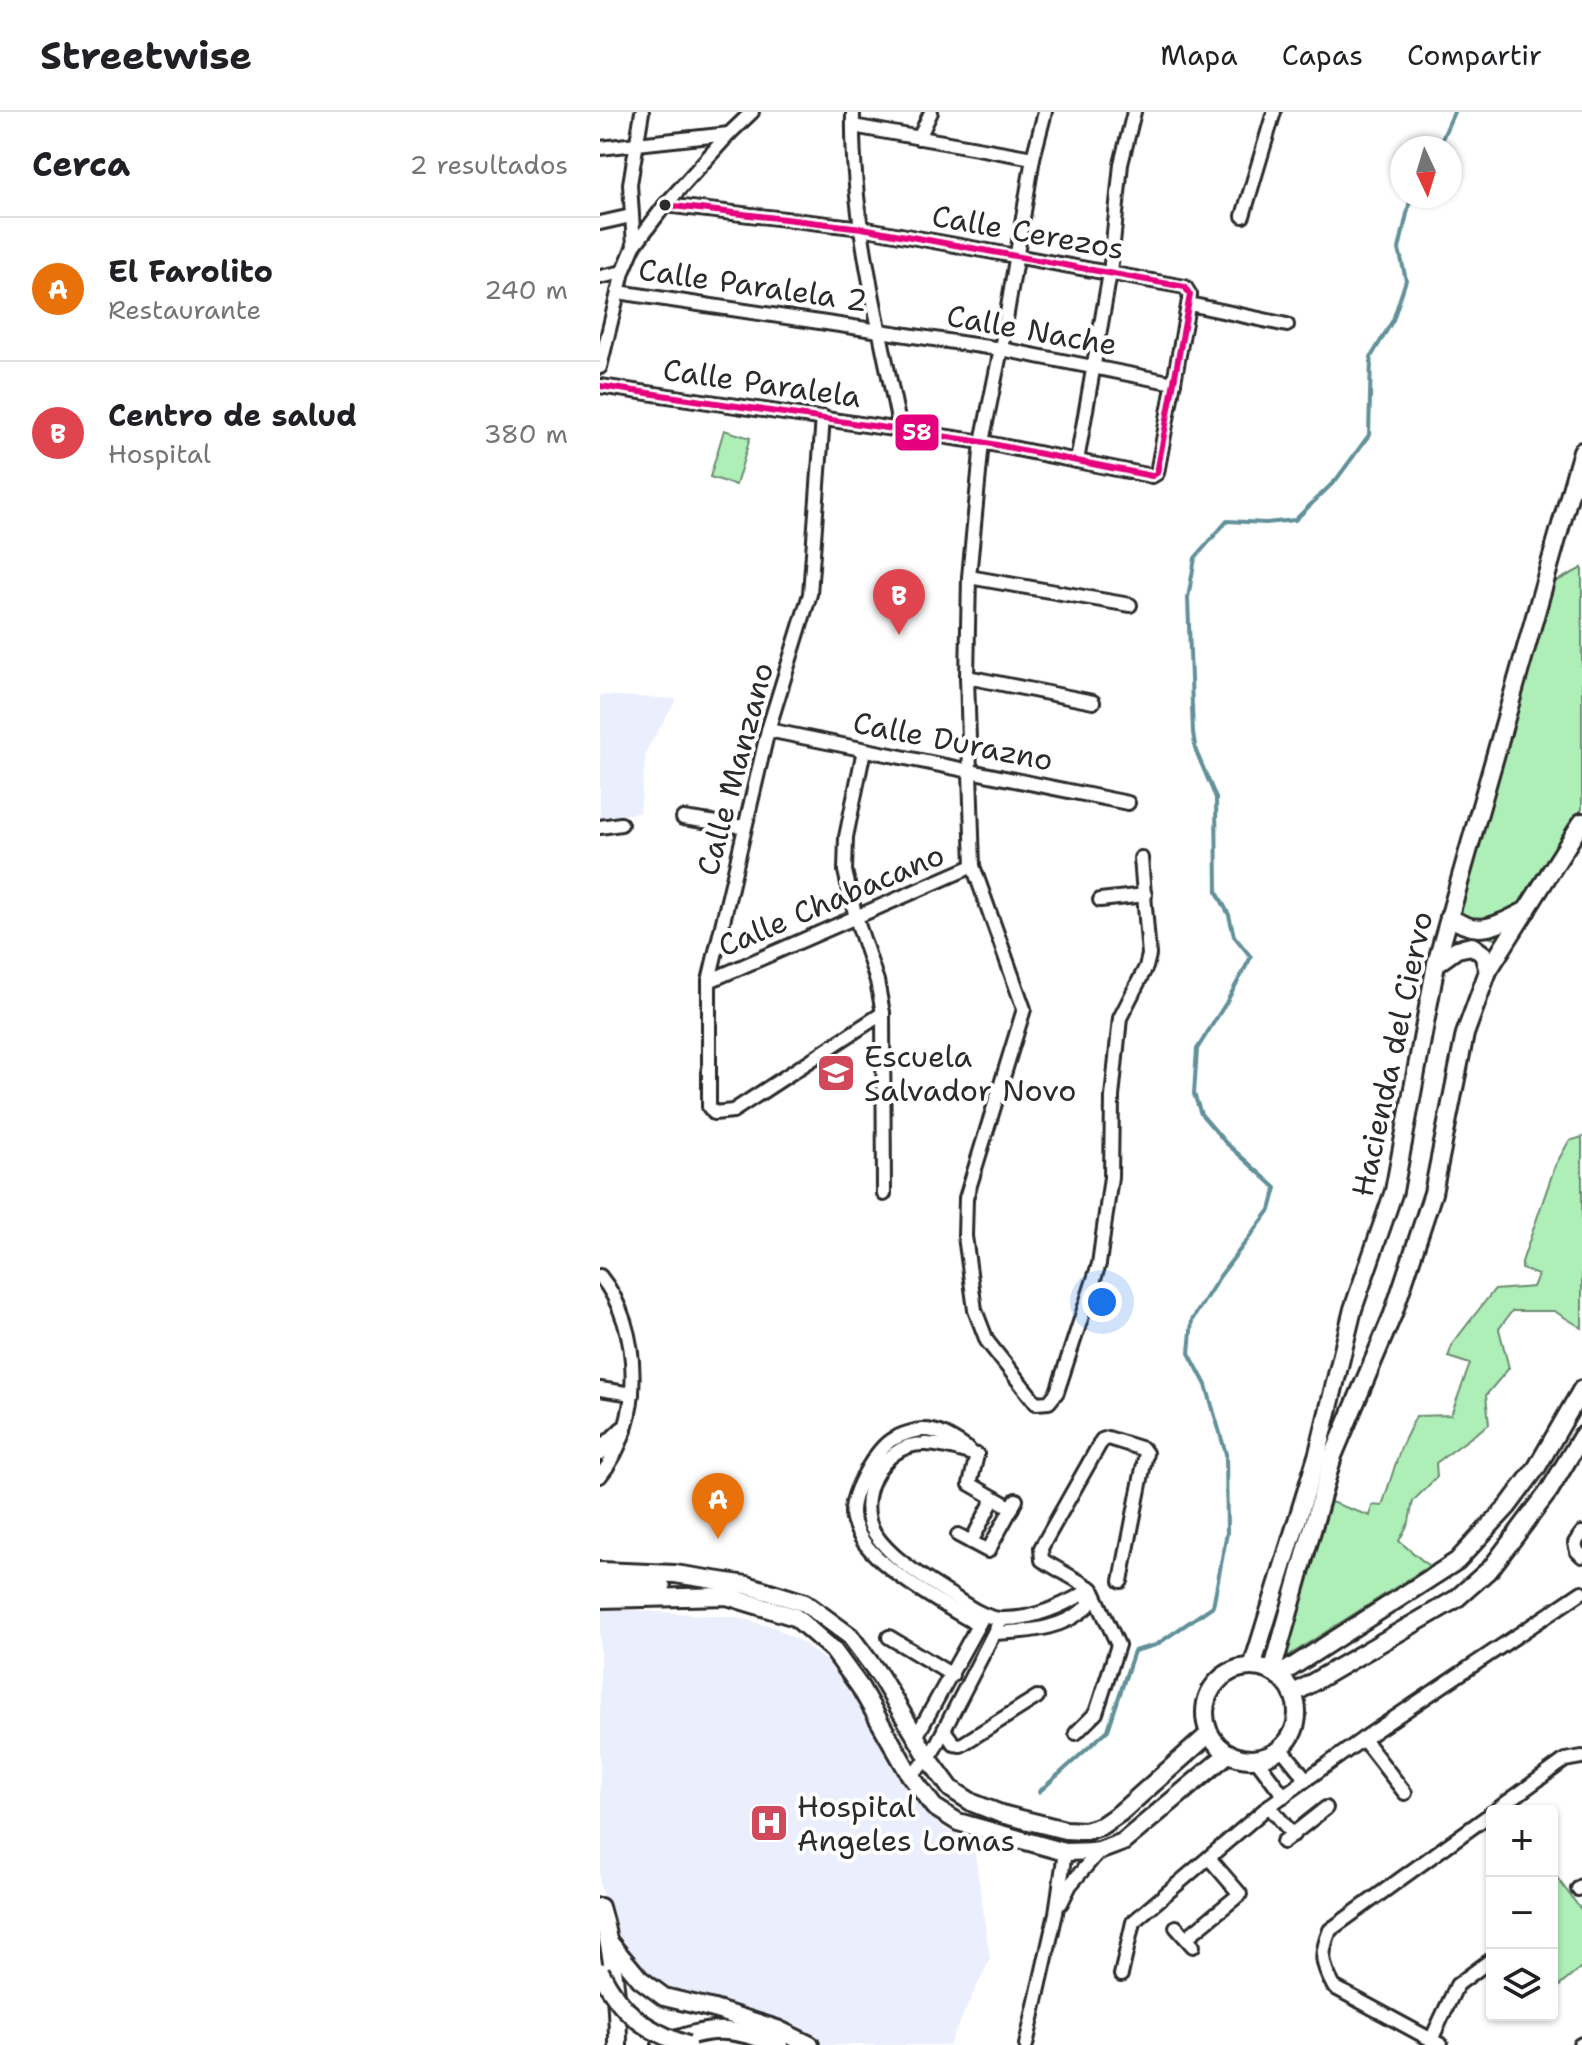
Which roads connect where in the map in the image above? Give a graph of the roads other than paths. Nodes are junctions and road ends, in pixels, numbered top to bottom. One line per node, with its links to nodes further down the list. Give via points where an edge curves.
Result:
1 (642, 112): 11 (street)
2 (752, 112): 9 (street)
3 (853, 112): 8 (street)
4 (931, 112): 10 (street)
5 (1045, 112): 13 (street)
6 (1134, 112): 22 (street, via 1121,164)
7 (1274, 112): 16 (street)
8 (853, 126): 10 (street); 18 (street)
9 (729, 134): 11 (street); 14 (street)
10 (919, 138): 13 (street)
11 (636, 143): 12 (street); 15 (street)
12 (600, 148)
13 (1033, 158): 20 (street)
14 (665, 205): 18 (street, Calle Cerezos); 19 (street)
15 (631, 216): 17 (street); 19 (street)
16 (1243, 216)
17 (600, 223)
18 (862, 228): 20 (street, Calle Cerezos); 27 (street)
19 (634, 246): 21 (street)
20 (1017, 257): 22 (street, Calle Cerezos); 28 (street)
21 (623, 272): 23 (street); 24 (street)
22 (1110, 273): 25 (street, Calle Cerezos, via 1185,287); 30 (street)
23 (600, 277)
24 (618, 292): 27 (street, Calle Paralela 2); 29 (street)
25 (1189, 304): 26 (street); 31 (street)
26 (1287, 325)
27 (880, 330): 28 (street, Calle Nache); 34 (street)
28 (1001, 349): 30 (street, Calle Nache); 35 (street)
29 (600, 367)
30 (1093, 367): 31 (street, Calle Nache); 37 (street)
31 (1174, 383): 37 (street, Calle Paralela, via 1157,473)
32 (600, 386): 33 (street, Calle Paralela)
33 (823, 417): 34 (street, Calle Paralela); 42 (street, Calle Manzano, via 810,594)
34 (900, 429): 35 (street, Calle Paralela)
35 (982, 442): 37 (street, Calle Paralela); 38 (street)
36 (1582, 451): 56 (main road, Hacienda del Ciervo)
37 (1077, 461)
38 (969, 577): 39 (street); 40 (street)
39 (1130, 605)
40 (967, 677): 41 (street); 44 (street)
41 (1093, 702)
42 (768, 730): 43 (street, Calle Durazno); 50 (street, Calle Manzano)
43 (864, 750): 44 (street, Calle Durazno); 57 (street, via 846,837 845,871)
44 (969, 770): 45 (street, Calle Durazno); 52 (street)
45 (1128, 803)
46 (683, 818): 50 (street)
47 (1582, 822): 55 (main road)
48 (621, 824): 49 (street)
49 (600, 827)
50 (745, 827): 60 (street, Calle Manzano)
51 (1141, 858): 53 (street)
52 (973, 866): 53 (street, via 1024,1009 966,1198 965,1236 975,1310 987,1341 1036,1403 1049,1402 1057,1392 1099,1264 1111,1177 1117,1033 1149,955); 57 (street, Calle Chabacano)
53 (1145, 895): 54 (street)
54 (1100, 900)
55 (1528, 909): 56 (main road, via 1482,929 1462,926); 59 (main road)
56 (1449, 916): 58 (main road, Hacienda del Ciervo)
57 (856, 918): 60 (street, Calle Chabacano); 61 (street)
58 (1436, 964): 59 (main road, via 1457,949 1472,946 1483,954); 64 (main road, Hacienda del Ciervo, via 1394,1191)
59 (1488, 971): 65 (main road, via 1465,1034 1433,1193)
60 (709, 981): 61 (street, Calle Manzano, via 709,1107 714,1113 733,1111)
61 (883, 1013): 62 (street)
62 (884, 1194)
63 (600, 1276): 68 (street, via 631,1342)
64 (1341, 1359): 65 (main road); 91 (main road, Hacienda del Ciervo)
65 (1369, 1369): 92 (main road, via 1333,1456)
66 (600, 1389): 68 (street)
67 (1582, 1389): 81 (main road, via 1508,1506 1457,1561)
68 (632, 1394): 69 (street)
69 (623, 1430): 71 (main road); 72 (street)
70 (1582, 1436): 86 (main road, via 1549,1491 1491,1568)
71 (600, 1452)
72 (600, 1476)
73 (994, 1498): 76 (street); 76 (street, via 1014,1504 990,1549); 88 (street, via 970,1484 977,1455 922,1443 884,1463 867,1491 873,1531 888,1550)
74 (1582, 1533): 77 (street, via 1575,1543)
75 (958, 1535): 76 (street)
76 (971, 1542)
77 (1582, 1556)
78 (600, 1571): 99 (main road, via 675,1574 747,1585 805,1603 850,1636)
79 (1121, 1581): 82 (street, via 1146,1453 1108,1438 1102,1440 1041,1548 1042,1560)
80 (600, 1585): 84 (main road, via 699,1588)
81 (1420, 1587): 86 (main road); 92 (main road)
82 (1092, 1589): 87 (street, via 1058,1608); 89 (street, via 1088,1606 1063,1623); 97 (street, via 1118,1650 1096,1713)
83 (1582, 1592): 100 (street)
84 (727, 1596): 85 (main road); 106 (main road, via 795,1617 833,1650)
85 (600, 1599)
86 (1438, 1609): 94 (main road)
87 (1001, 1619): 88 (street); 89 (street)
88 (981, 1620): 93 (street)
89 (995, 1633): 96 (street)
90 (889, 1637): 93 (street)
91 (1252, 1667): 92 (main road); 98 (main road, via 1235,1670 1213,1688 1205,1715)
92 (1275, 1674): 94 (main road)
93 (952, 1675): 99 (street)
94 (1293, 1694): 101 (main road, via 1296,1723)
95 (1037, 1697): 96 (street, via 961,1745)
96 (944, 1730): 104 (street)
97 (1076, 1733)
98 (1209, 1734): 102 (main road); 104 (main road, via 1120,1813 1085,1831 973,1803 951,1789)
99 (916, 1737): 104 (main road)
100 (1363, 1739): 107 (street); 108 (street)
101 (1281, 1748): 105 (main road); 107 (street)
102 (1229, 1753): 105 (main road); 114 (main road, via 1123,1842)
103 (1582, 1757): 110 (street, via 1565,1760)
104 (929, 1759): 106 (street)
105 (1256, 1759): 109 (street)
106 (910, 1775): 115 (main road, via 934,1807 958,1822)
107 (1306, 1779): 109 (street)
108 (1405, 1793)
109 (1284, 1796): 111 (street)
110 (1503, 1805)
111 (1269, 1806): 112 (street, via 1288,1838); 116 (street)
112 (1326, 1808)
113 (1486, 1817): 126 (street, via 1330,1930 1322,1951 1334,1987)
114 (1099, 1851): 115 (main road); 118 (street, via 1070,1885)
115 (1065, 1852): 118 (street)
116 (1209, 1858): 119 (street, via 1240,1894 1190,1942); 123 (street, via 1133,1922)
117 (600, 1907): 120 (main road)
118 (1056, 1913): 132 (street)
119 (1176, 1927)
120 (610, 1943): 124 (main road); 131 (main road, via 640,1979 664,1997 765,2025)
121 (1486, 1963): 126 (street, via 1457,1985)
122 (600, 1971): 129 (main road, bridge, via 612,1996 641,2025)
123 (1121, 1975)
124 (618, 2027): 125 (main road, via 608,2041); 127 (main road)
125 (600, 2041)
126 (1436, 2042)
127 (618, 2045)
128 (661, 2045): 130 (main road, via 700,2031 743,2031)
129 (687, 2045)
130 (779, 2045)
131 (810, 2045)
132 (1026, 2045)

